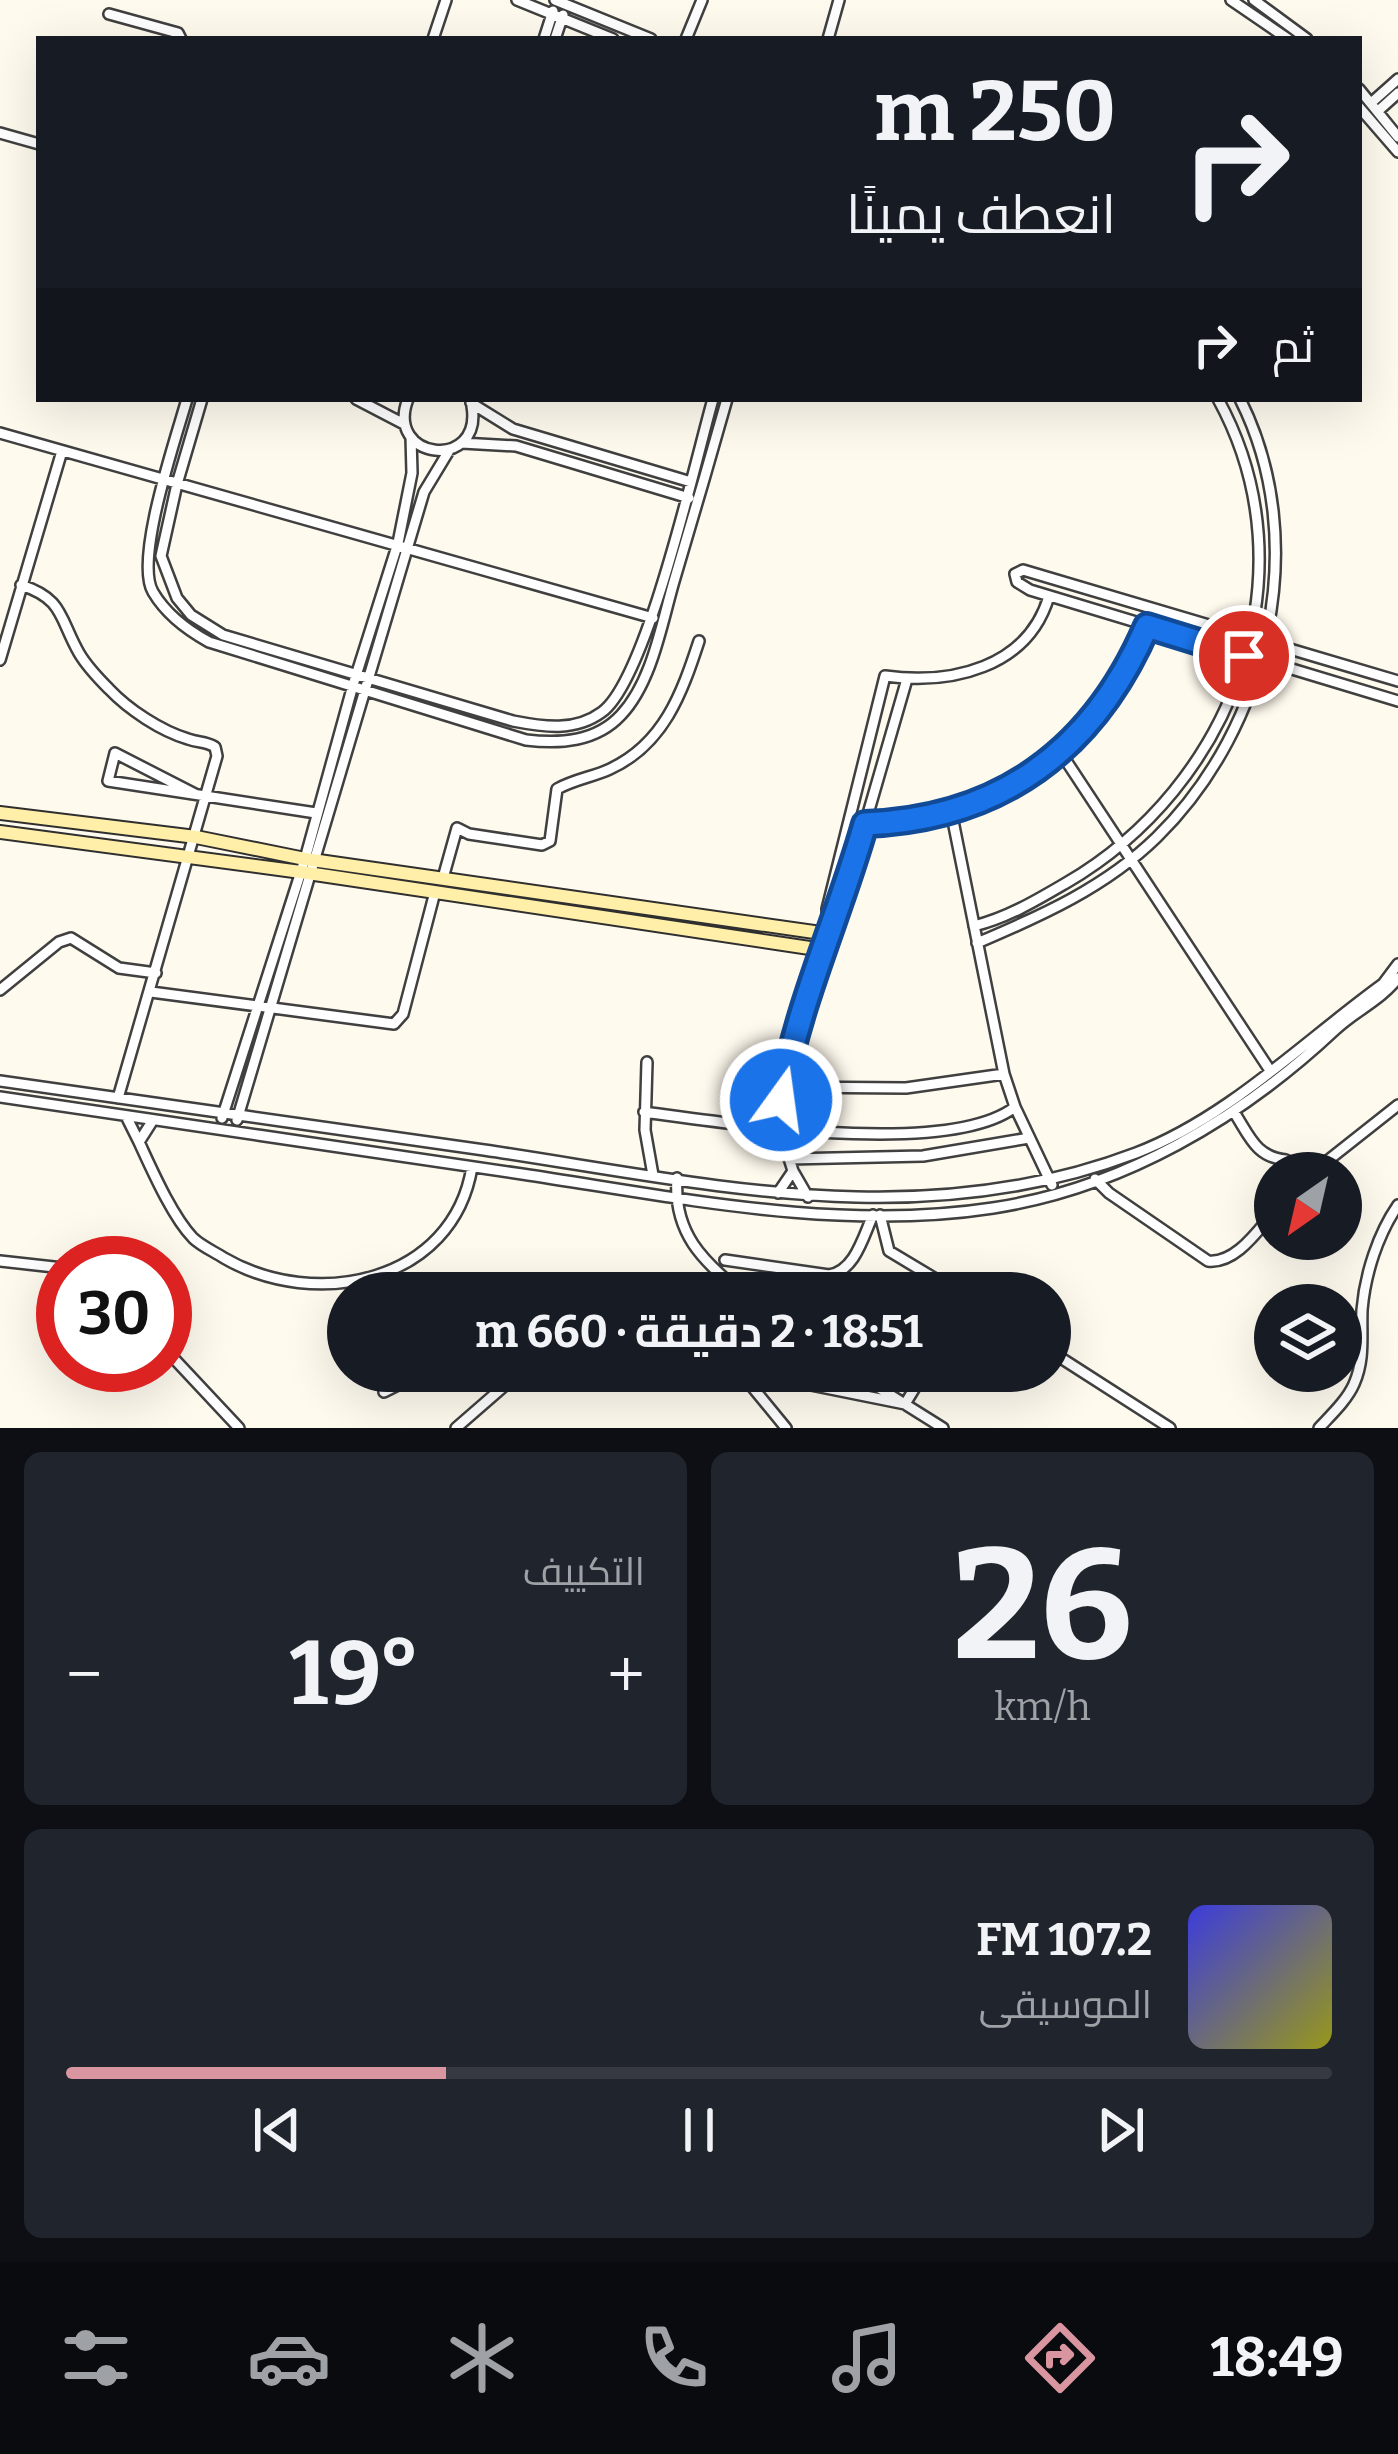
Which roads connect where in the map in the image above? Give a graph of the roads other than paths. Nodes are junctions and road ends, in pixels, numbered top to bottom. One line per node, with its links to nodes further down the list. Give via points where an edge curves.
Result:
1 (446, 0): 11 (street)
2 (518, 0): 9 (street)
3 (702, 0): 16 (street)
4 (839, 0): 17 (street)
5 (1231, 0): 18 (street)
6 (1254, 0): 19 (street)
7 (560, 1): 9 (street); 15 (street)
8 (109, 14): 10 (street)
9 (557, 16): 12 (street); 13 (street); 14 (street)
10 (180, 36)
11 (434, 36)
12 (546, 36)
13 (556, 36)
14 (606, 36)
15 (644, 36)
16 (687, 36)
17 (829, 36)
18 (1284, 36)
19 (1303, 36)
20 (1398, 80): 22 (street)
21 (1398, 93): 22 (street)
22 (1369, 107): 24 (street); 26 (street)
23 (0, 133): 25 (street)
24 (1398, 136)
25 (36, 143)
26 (1398, 152)
27 (186, 402): 43 (street)
28 (201, 402): 45 (street)
29 (362, 402): 37 (street)
30 (408, 402): 37 (street)
31 (471, 402): 40 (street, via 474,420)
32 (472, 402): 44 (street, via 513,429)
33 (712, 402): 44 (street)
34 (727, 402): 46 (street)
35 (1220, 402): 55 (street, via 1254,488 1262,540)
36 (1242, 402): 57 (street, via 1277,518)
37 (404, 424): 39 (street)
38 (0, 433): 42 (street)
39 (410, 437): 41 (street, via 428,450); 49 (street)
40 (462, 442): 41 (street); 47 (street, via 516,446)
41 (450, 449): 49 (street)
42 (62, 451): 43 (street); 50 (street)
43 (164, 481): 45 (street); 64 (street, via 147,557 150,589 166,609 209,643)
44 (689, 481): 46 (street); 47 (street)
45 (176, 484): 49 (street); 61 (street, via 161,556 191,615 223,635)
46 (703, 485): 48 (street)
47 (685, 497): 48 (street); 53 (street)
48 (698, 500): 53 (street)
49 (402, 545): 53 (street); 61 (street)
50 (21, 585): 59 (street); 67 (street, via 50,598 111,692 148,720 215,748)
51 (1049, 596): 52 (street, via 1021,585 1016,574); 54 (street); 62 (street, via 1039,620 998,661 938,680)
52 (1151, 610): 54 (street); 55 (street)
53 (657, 619): 61 (street, via 620,694 575,725 513,722); 64 (street, via 638,692 620,717 594,735 559,743 526,740)
54 (1147, 626): 58 (street); 66 (street, via 1119,682)
55 (1249, 638): 57 (street); 58 (street)
56 (699, 641): 79 (street, via 680,700 654,738 611,769 557,789 550,841 457,828)
57 (1264, 642): 60 (street); 63 (street)
58 (1244, 656): 60 (street); 75 (street, via 1207,744)
59 (0, 660)
60 (1261, 662): 65 (street); 77 (street, via 1204,782)
61 (363, 674): 64 (street)
62 (907, 679): 71 (street, via 885,676); 72 (street)
63 (1398, 681)
64 (359, 686): 70 (street); 78 (street)
65 (1398, 701)
66 (1061, 753): 68 (street, via 1011,788); 75 (street)
67 (201, 795): 67 (street, via 175,784 115,753 108,781); 70 (street); 74 (street)
68 (951, 811): 72 (street); 81 (street)
69 (0, 813): 74 (street)
70 (316, 813): 78 (street)
71 (849, 823): 72 (street); 82 (street)
72 (865, 824): 82 (street)
73 (0, 832): 76 (street)
74 (196, 837): 76 (street); 78 (street)
75 (1123, 844): 77 (street); 81 (street, via 1030,904)
76 (190, 857): 78 (street); 86 (street)
77 (1132, 858): 83 (street, via 1058,909); 93 (street)
78 (308, 866): 79 (street); 80 (street); 90 (street); 91 (street)
79 (443, 878): 82 (street)
80 (435, 892): 84 (street); 91 (street, via 398,1022)
81 (974, 926): 83 (street)
82 (828, 934): 84 (street)
83 (977, 943): 94 (street)
84 (823, 950): 96 (street)
85 (1398, 964): 93 (street, via 1383,985)
86 (156, 974): 88 (street, via 119,968 71,938); 89 (street)
87 (1398, 979): 102 (street)
88 (0, 990)
89 (151, 992): 90 (street); 98 (street)
90 (257, 1008): 91 (street); 103 (street)
91 (270, 1010): 104 (street)
92 (647, 1062): 101 (street)
93 (1269, 1070): 118 (street, via 1173,1135)
94 (1004, 1074): 96 (street, via 906,1088); 100 (street)
95 (0, 1081): 98 (street)
96 (783, 1087): 108 (street)
97 (0, 1097): 105 (street)
98 (118, 1098): 103 (street)
99 (1398, 1105): 114 (street)
100 (1015, 1108): 110 (street, via 986,1124); 111 (street)
101 (644, 1112): 108 (street); 119 (street)
102 (1234, 1112): 113 (street); 122 (street)
103 (224, 1113): 104 (street); 107 (street)
104 (238, 1115): 109 (street); 119 (street)
105 (125, 1116): 106 (street); 112 (street)
106 (153, 1120): 107 (street); 112 (street)
107 (219, 1129): 109 (street)
108 (780, 1130): 110 (street); 116 (street)
109 (234, 1131): 117 (street)
110 (922, 1132): 115 (street)
111 (1029, 1138): 115 (street); 121 (street)
112 (139, 1142): 117 (street, via 194,1239 254,1275 305,1285 358,1283 408,1261 452,1224)
113 (1261, 1152)
114 (1339, 1152)
115 (923, 1156): 116 (street)
116 (791, 1165): 123 (street); 126 (street)
117 (472, 1167): 125 (street)
118 (1090, 1169): 121 (street); 122 (street)
119 (653, 1175): 120 (street)
120 (677, 1178): 123 (street); 125 (street)
121 (1051, 1181): 124 (street); 126 (street, via 958,1195)
122 (1096, 1181): 124 (street); 129 (street, via 1208,1261 1232,1256)
123 (778, 1193): 126 (street)
124 (1055, 1194): 128 (street, via 993,1208)
125 (676, 1197): 128 (street); 133 (street, via 680,1225)
126 (808, 1197)
127 (1398, 1204): 148 (street, via 1376,1250 1353,1388)
128 (877, 1215): 130 (street, via 840,1273); 134 (street, via 889,1251)
129 (1254, 1233)
130 (725, 1260)
131 (0, 1261): 132 (street)
132 (36, 1265)
133 (717, 1272)
134 (924, 1272)
135 (1071, 1364): 147 (street)
136 (192, 1378): 143 (street)
137 (497, 1392): 144 (street)
138 (758, 1392): 145 (street)
139 (845, 1392): 142 (street)
140 (886, 1392): 142 (street)
141 (912, 1392): 142 (street)
142 (905, 1404): 146 (street)
143 (239, 1428)
144 (456, 1428)
145 (786, 1428)
146 (943, 1428)
147 (1170, 1428)
148 (1319, 1428)

